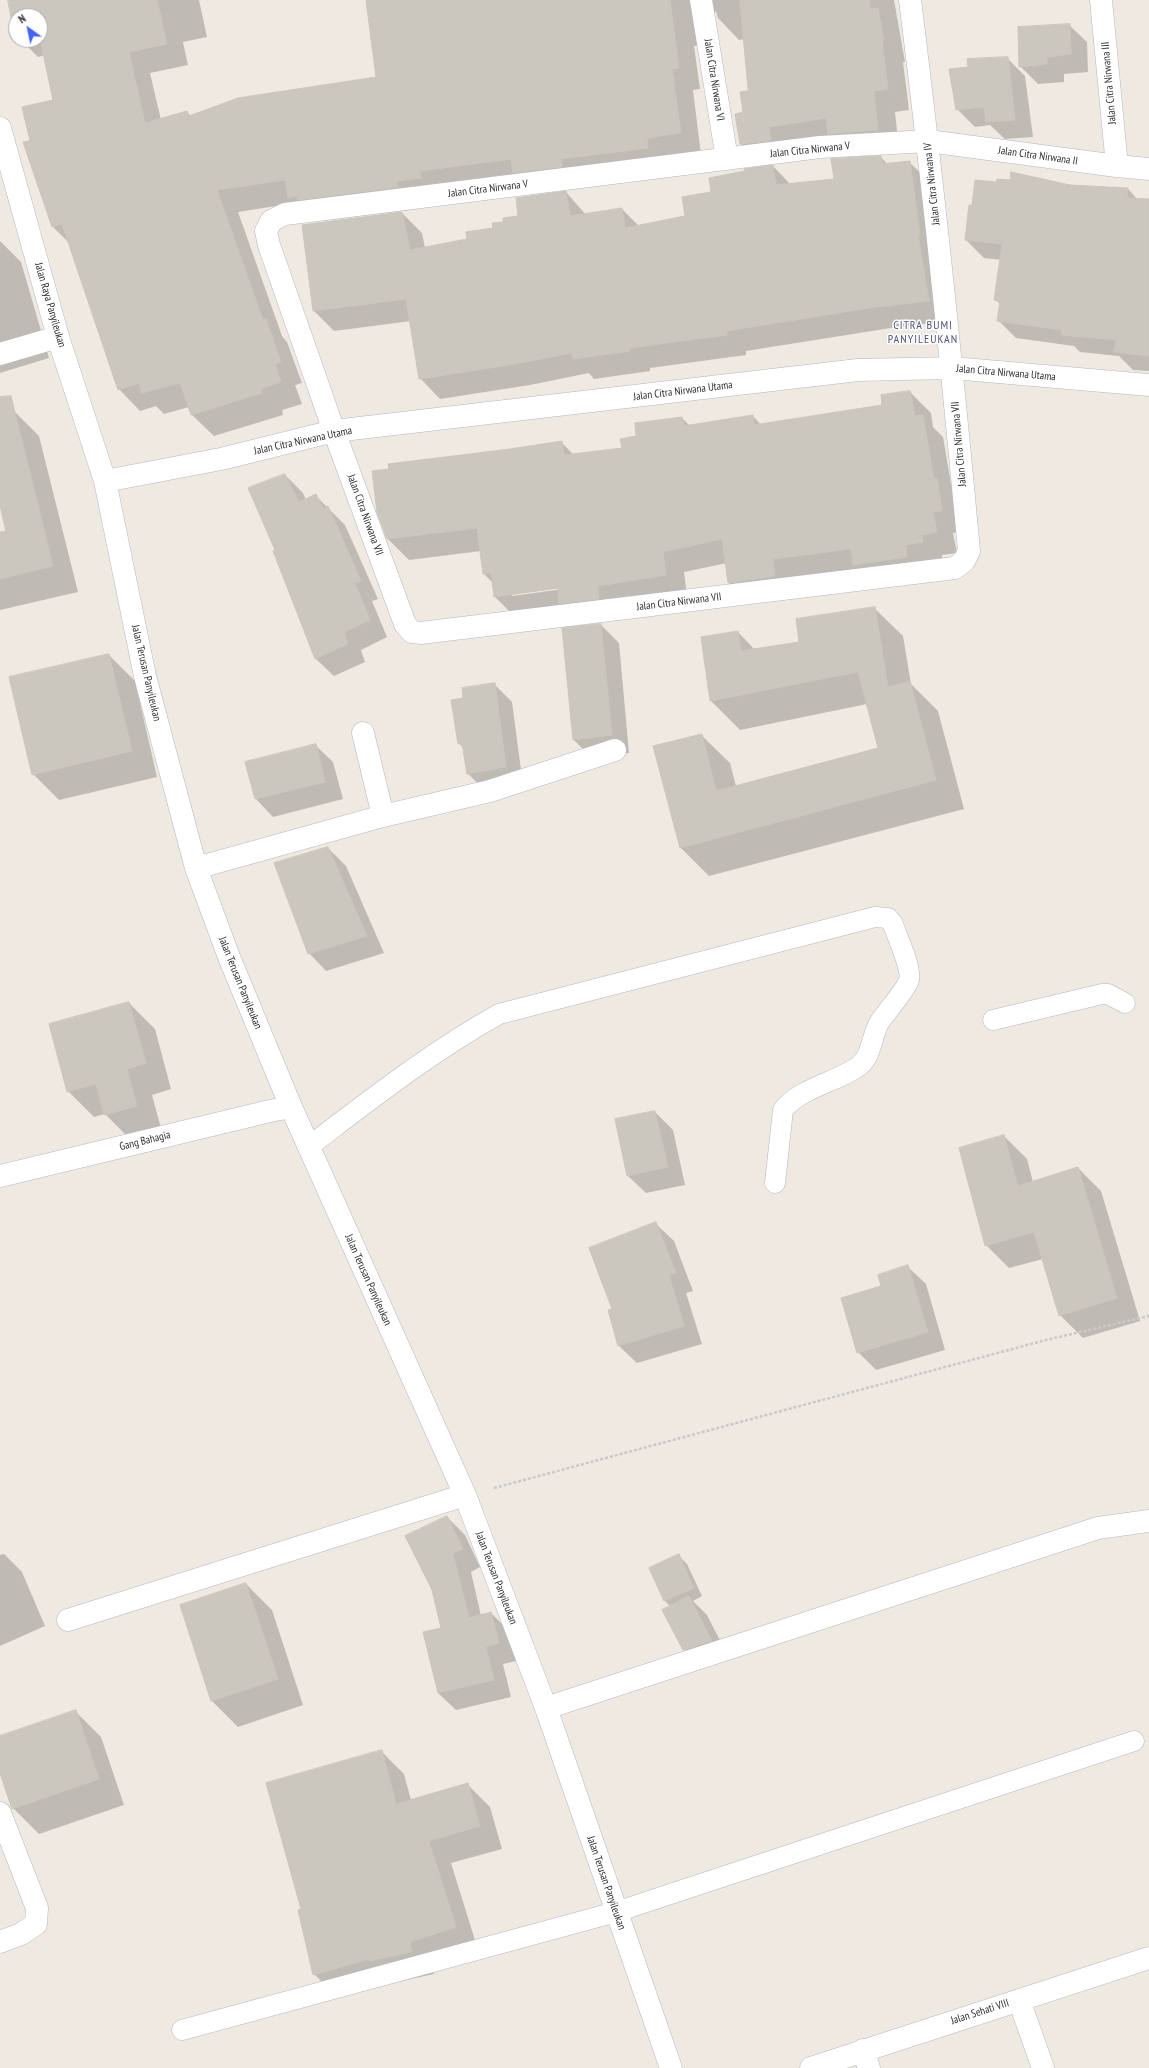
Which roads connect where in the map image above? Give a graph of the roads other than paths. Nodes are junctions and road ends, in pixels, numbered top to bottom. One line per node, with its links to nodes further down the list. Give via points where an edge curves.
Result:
1 (701, 0): 6 (street, Jalan Citra Nirwana VI)
2 (910, 0): 5 (street, Jalan Citra Nirwana IV)
3 (1101, 0): 7 (street, Jalan Citra Nirwana III)
4 (0, 128): 9 (street, Jalan Raya Panyileukan)
5 (928, 141): 6 (street, Jalan Citra Nirwana V, via 820,147); 7 (street, Jalan Citra Nirwana II); 11 (street, Jalan Citra Nirwana IV)
6 (727, 159): 13 (street, Jalan Citra Nirwana V, via 285,214 271,221 266,231 270,245)
7 (1117, 166): 8 (street, Jalan Citra Nirwana II)
8 (1149, 169)
9 (58, 337): 10 (street); 14 (street, Jalan Raya Panyileukan)
10 (0, 354)
11 (952, 368): 12 (street, Jalan Citra Nirwana Utama); 13 (street, Jalan Citra Nirwana Utama, via 858,370); 13 (street, Jalan Citra Nirwana VII, via 970,551 964,561 955,568 421,633 412,632 405,624)
12 (1149, 385)
13 (334, 431): 14 (street, Jalan Citra Nirwana Utama, via 221,460)
14 (105, 481): 18 (street, Jalan Terusan Panyileukan, via 145,676)
15 (363, 733): 17 (street)
16 (615, 750): 17 (street, via 490,792)
17 (384, 816): 18 (street)
18 (196, 868): 21 (street, Jalan Terusan Panyileukan, via 229,957)
19 (1125, 1002): 20 (lane, via 1102,994)
20 (993, 1020)
21 (291, 1107): 22 (street, Jalan Terusan Panyileukan); 23 (street, Gang Bahagia)
22 (308, 1147): 24 (lane, via 413,1067 499,1014 875,917 888,918 893,924 909,980 878,1024 863,1064 797,1096 783,1110); 25 (street, Jalan Terusan Panyileukan)
23 (0, 1176)
24 (775, 1184)
25 (465, 1495): 27 (street); 28 (street, Jalan Terusan Panyileukan)
26 (1149, 1520): 28 (street, via 1098,1528)
27 (68, 1620)
28 (546, 1708): 31 (street, Jalan Terusan Panyileukan)
29 (1134, 1741): 31 (lane)
30 (0, 1813): 32 (street, via 37,1908 36,1924 21,1934)
31 (616, 1912): 35 (lane); 37 (street, Jalan Terusan Panyileukan)
32 (0, 1942)
33 (1149, 1958): 34 (street, Jalan Sehati VIII)
34 (1020, 2000): 36 (street, Jalan Sehati VIII); 39 (street)
35 (182, 2030)
36 (866, 2059): 38 (street, Jalan Sehati VIII)
37 (671, 2068)
38 (811, 2068)
39 (1043, 2068)

